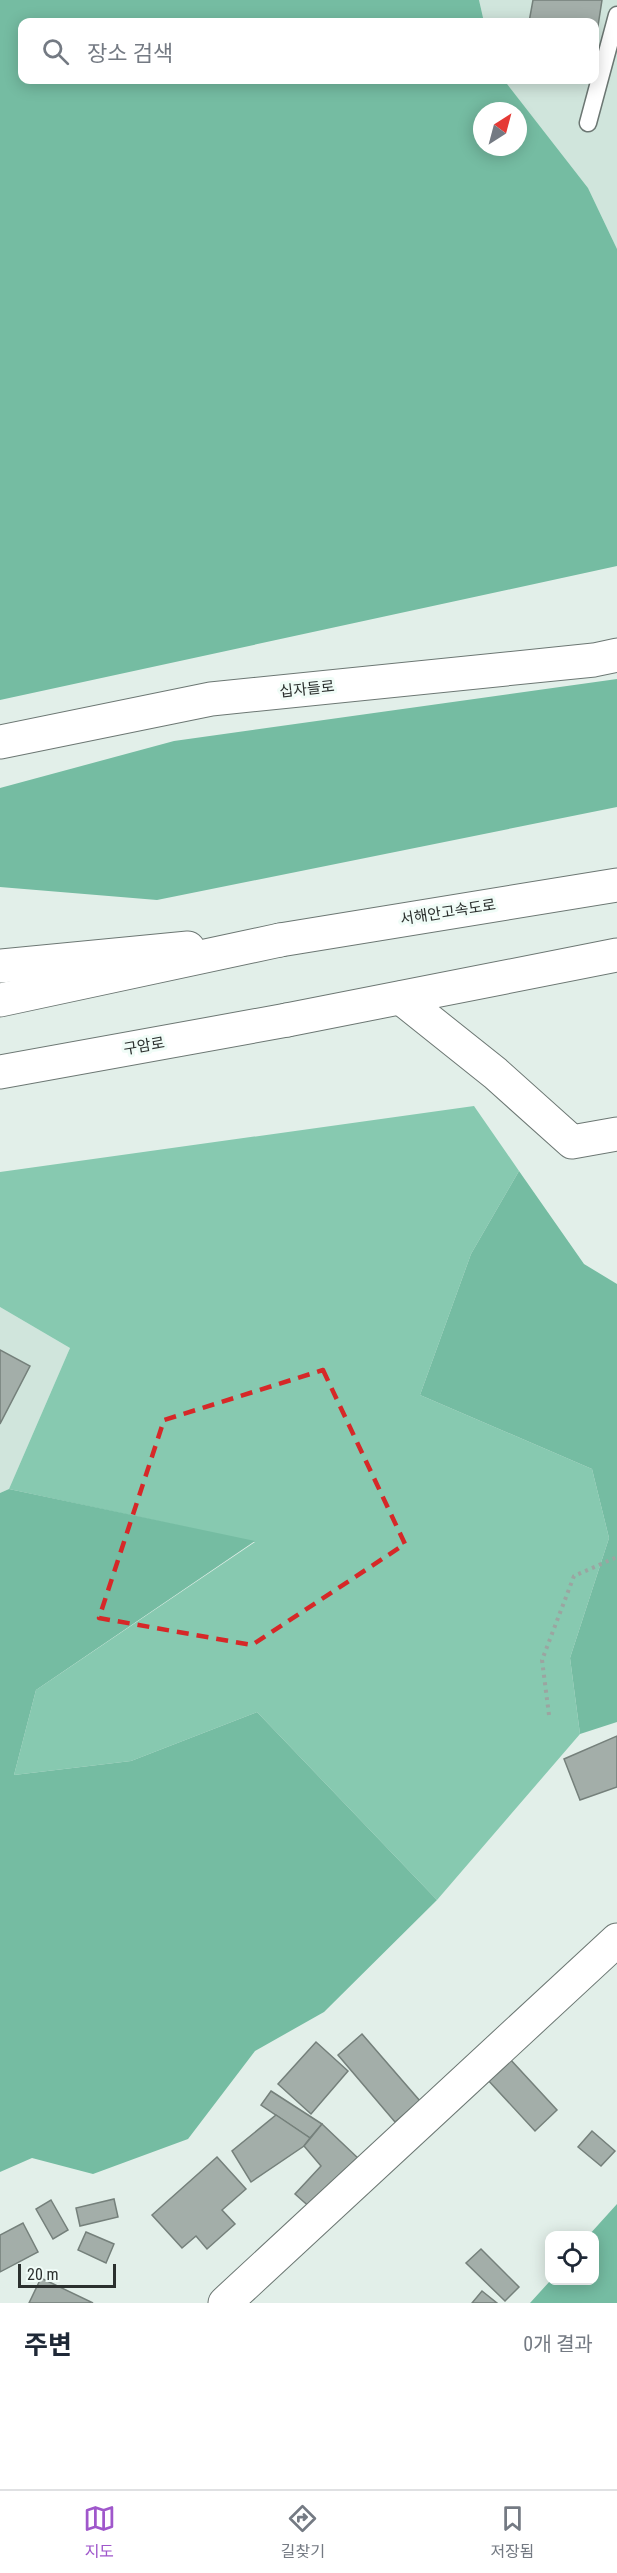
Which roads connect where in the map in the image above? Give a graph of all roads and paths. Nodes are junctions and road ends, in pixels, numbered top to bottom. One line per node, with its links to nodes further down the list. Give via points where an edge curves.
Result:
1 (617, 15): 2 (lane)
2 (599, 82)
3 (598, 84): 4 (lane)
4 (588, 123)
5 (617, 655): 6 (main road, 십자들로, via 211,699)
6 (0, 742)
7 (617, 885): 8 (main road, 서해안고속도로)
8 (280, 940): 10 (main road); 12 (main road)
9 (617, 955): 11 (main road)
10 (0, 966)
11 (401, 998): 13 (main road, 구암로); 14 (main road, via 495,1073 572,1142)
12 (0, 1000)
13 (0, 1072)
14 (617, 1134)
15 (617, 1557): 16 (path, via 574,1576 542,1660)
16 (549, 1715)
17 (617, 1940): 18 (main road)
18 (225, 2303)

